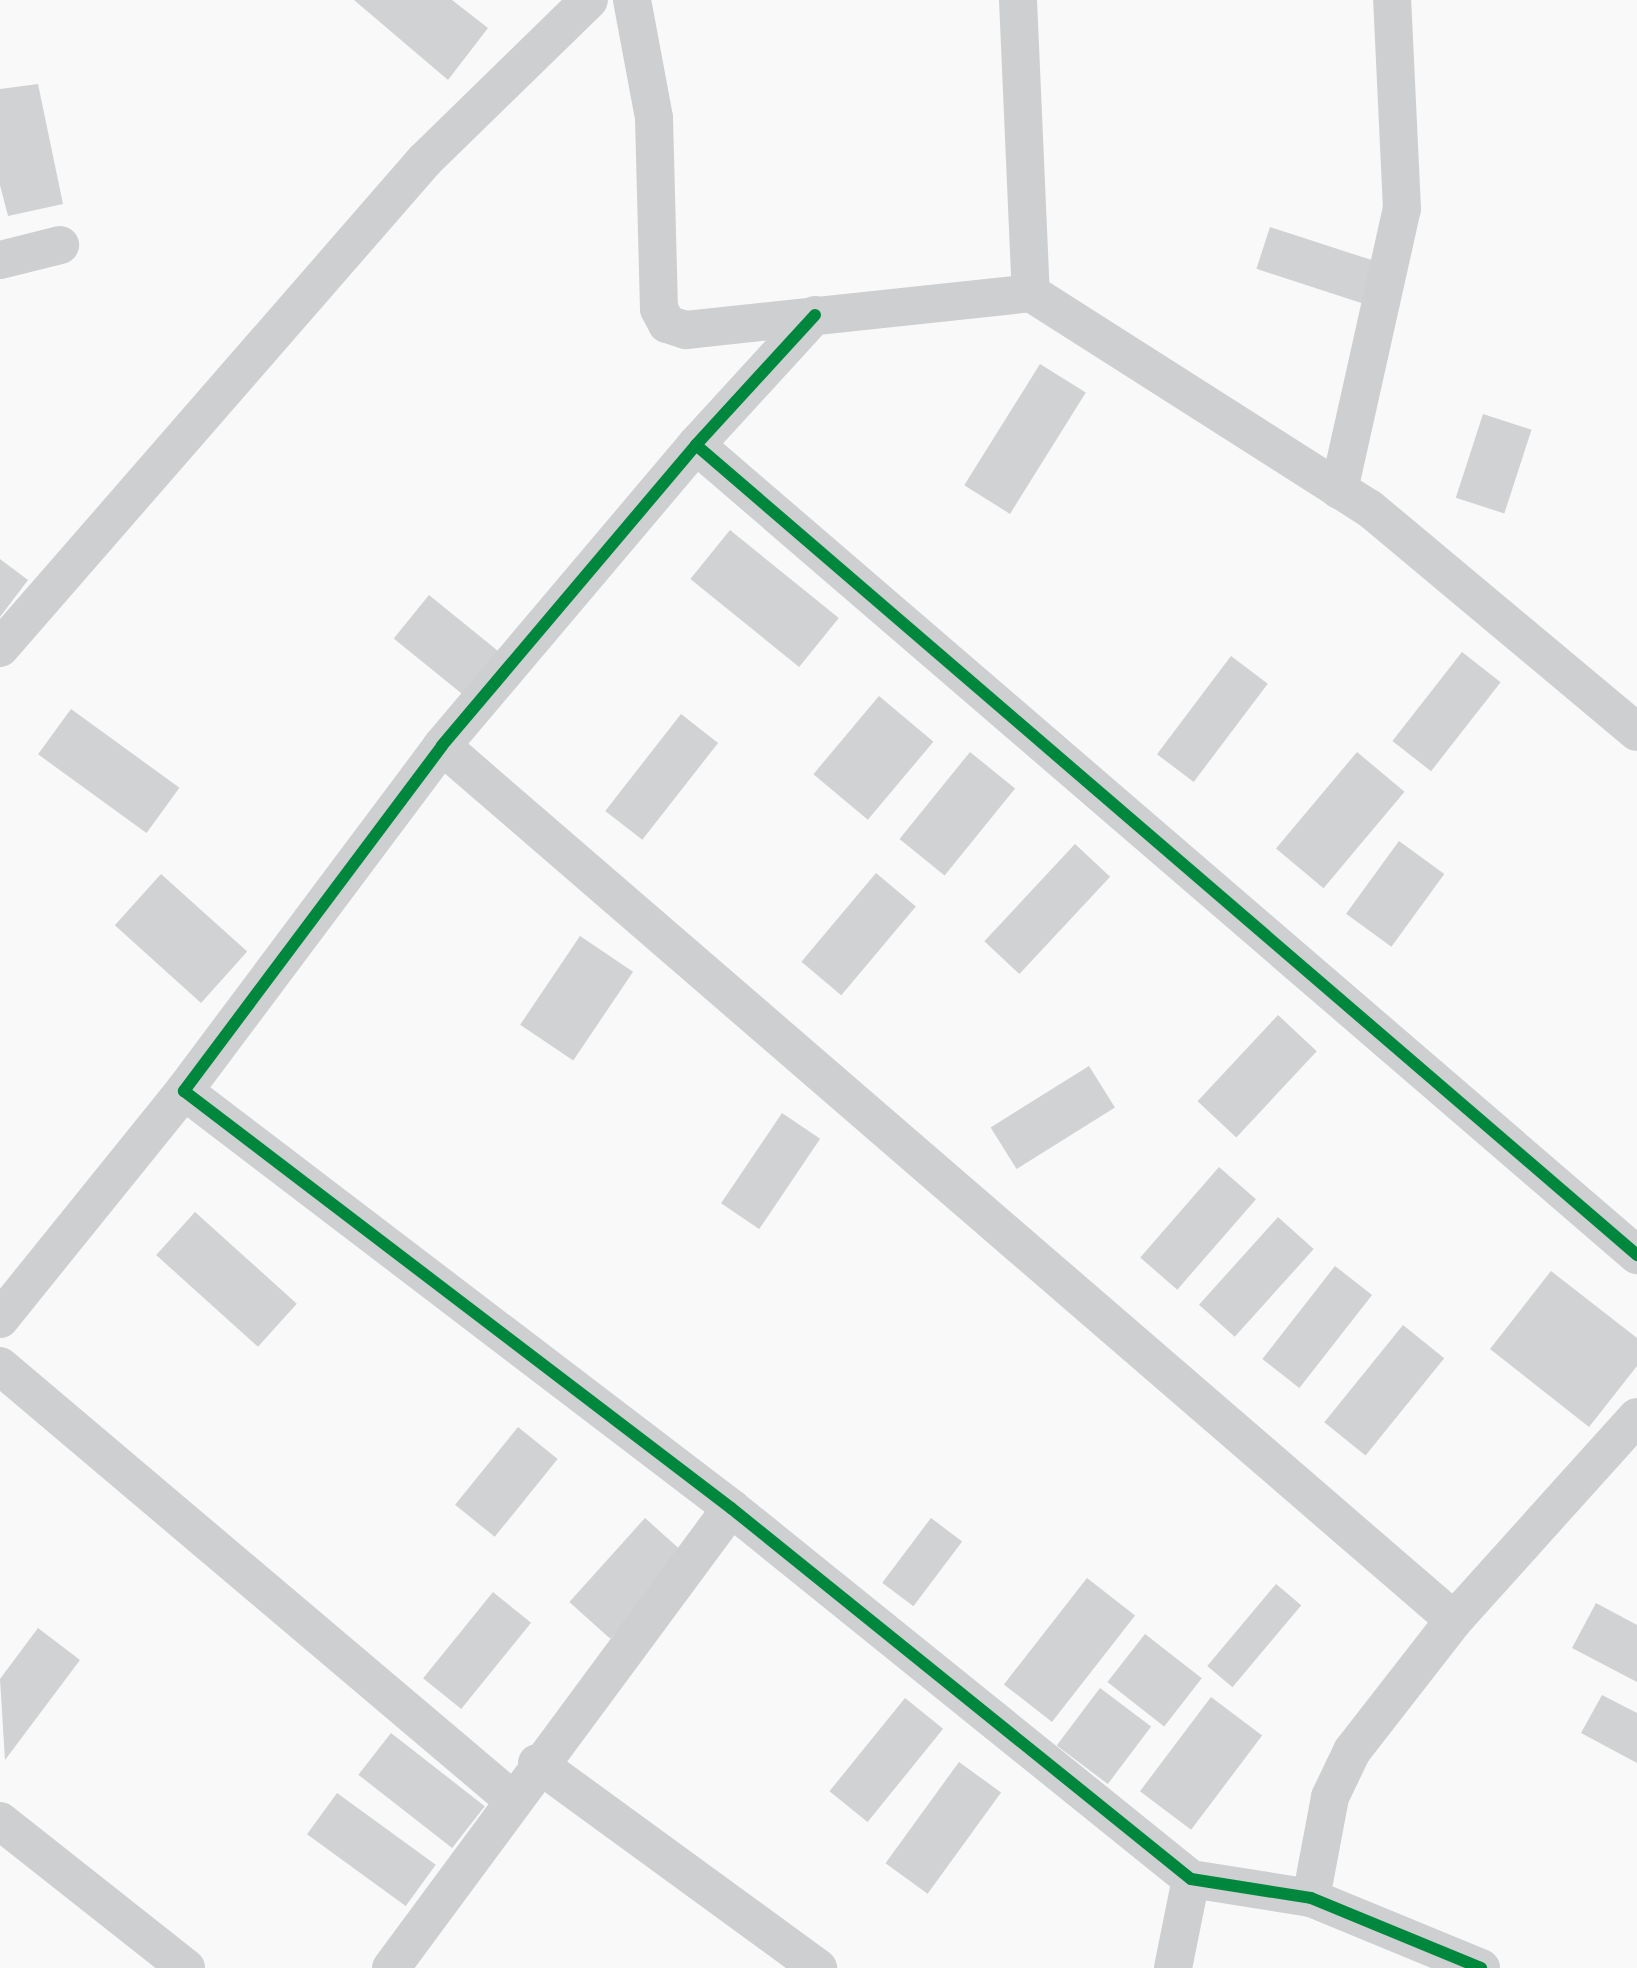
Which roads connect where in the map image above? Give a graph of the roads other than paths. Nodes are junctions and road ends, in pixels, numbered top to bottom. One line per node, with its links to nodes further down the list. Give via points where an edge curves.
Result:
1 (589, 0): 11 (street, via 426,160)
2 (632, 0): 8 (street, via 654,118 658,309 667,324 686,330)
3 (1018, 0): 7 (street)
4 (1392, 0): 10 (street, via 1402,209)
5 (60, 245): 6 (street)
6 (0, 260)
7 (1031, 293): 8 (street); 10 (street)
8 (814, 315): 9 (street)
9 (696, 445): 13 (street); 15 (street)
10 (1339, 490): 12 (street)
11 (0, 648)
12 (1637, 732)
13 (442, 746): 14 (street); 20 (street)
14 (184, 1091): 16 (street); 19 (street)
15 (1637, 1255)
16 (0, 1320)
17 (0, 1366): 22 (street)
18 (1637, 1417): 20 (street)
19 (732, 1508): 21 (street); 24 (street)
20 (1454, 1620): 25 (street, via 1352,1751 1330,1797)
21 (536, 1763): 22 (street); 28 (street)
22 (514, 1801): 27 (street)
23 (0, 1821): 26 (street)
24 (1191, 1879): 25 (street); 29 (street)
25 (1311, 1898): 30 (street)
26 (186, 1968)
27 (391, 1968)
28 (818, 1968)
29 (1173, 1968)
30 (1481, 1968)

